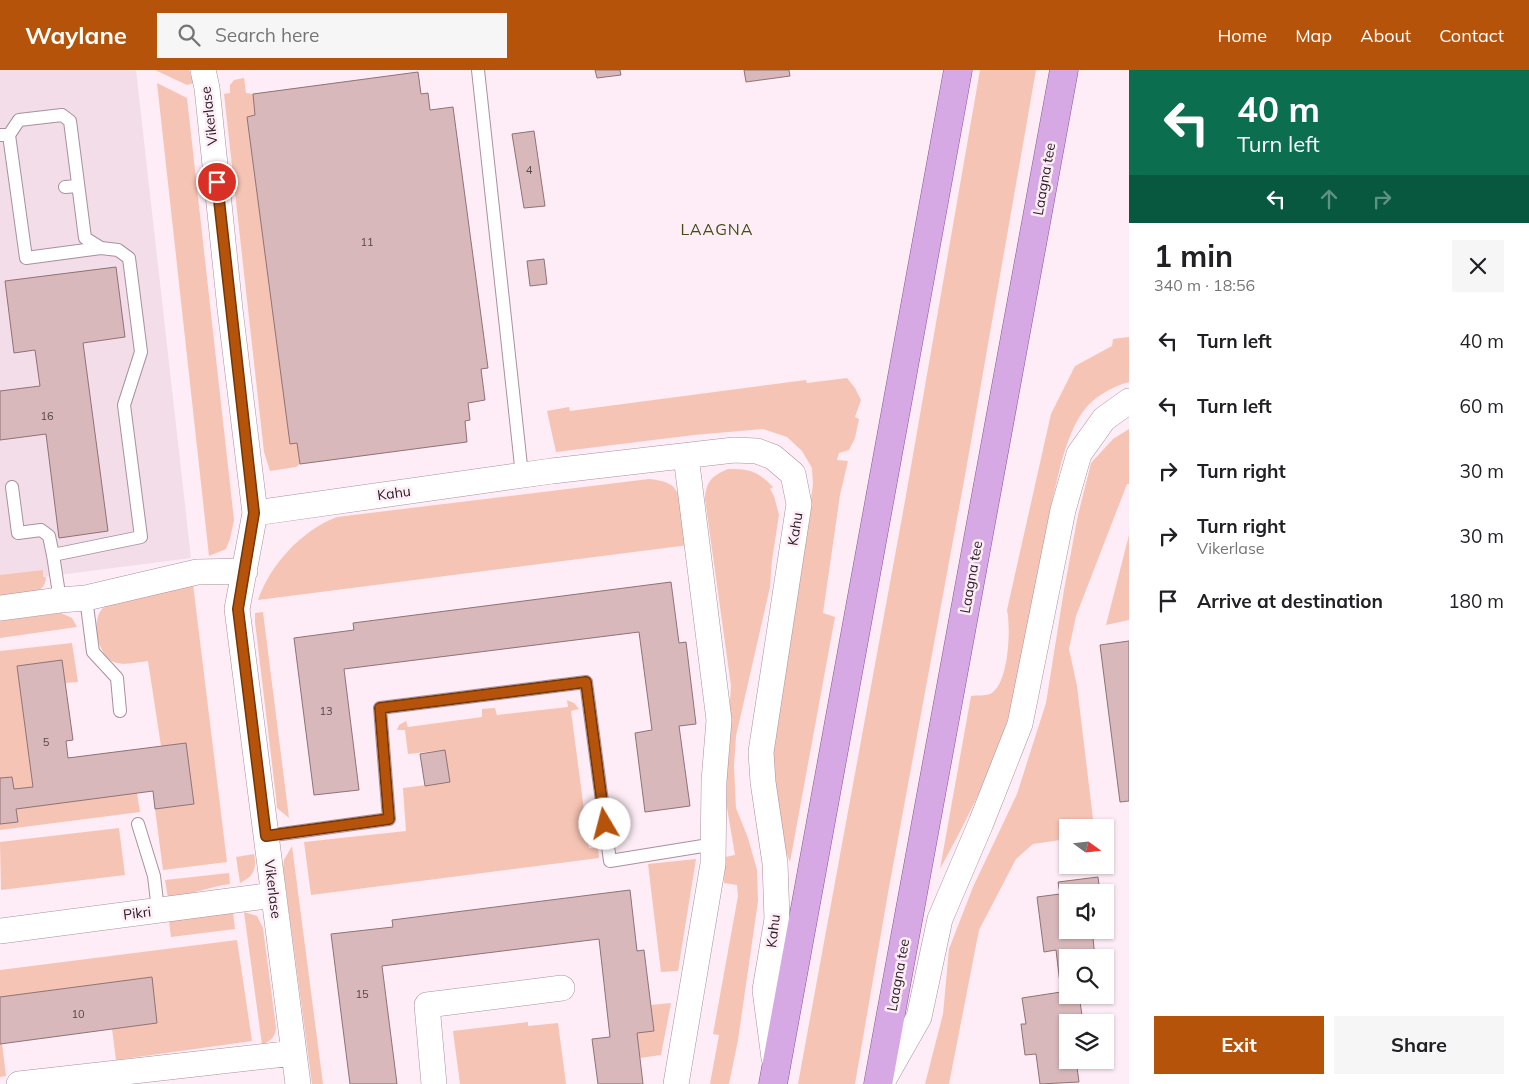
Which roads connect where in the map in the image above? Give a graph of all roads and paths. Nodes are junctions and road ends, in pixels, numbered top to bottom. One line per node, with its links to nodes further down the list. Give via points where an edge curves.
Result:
1 (203, 70): 13 (street, Vikerlase)
2 (478, 70): 11 (lane)
3 (958, 70): 28 (main road)
4 (1064, 70): 33 (main road, Laagna tee)
5 (4, 135): 6 (lane, via 19,120 62,115 70,121); 8 (lane, via 26,258)
6 (78, 186): 7 (lane); 8 (lane, via 86,238)
7 (65, 187)
8 (101, 248): 14 (lane, via 118,250 129,258 141,352 124,405 141,537)
9 (1129, 401): 33 (street, via 1104,419 1079,454 1063,510 1020,724 940,919 920,1017)
10 (686, 456): 11 (street, Kahu); 22 (street, via 719,720 714,781); 28 (street, Kahu, via 734,450 758,451 773,457 793,474 799,504 762,752 762,782 775,863 776,919 765,990)
11 (522, 476): 13 (street, Kahu)
12 (12, 487): 14 (lane, via 18,533 42,530 49,536)
13 (254, 513): 15 (street, Vikerlase)
14 (52, 555): 17 (lane)
15 (245, 571): 16 (street, via 197,572); 21 (street, Vikerlase, via 238,609)
16 (86, 598): 17 (street); 19 (lane, via 93,652 117,678)
17 (60, 600): 18 (street)
18 (0, 608)
19 (120, 711)
20 (138, 824): 24 (lane, via 154,876)
21 (266, 836): 22 (lane, via 389,819 380,708 586,682 610,861); 23 (street, Vikerlase)
22 (714, 844): 32 (street)
23 (274, 895): 24 (street, Pikri); 27 (street, Vikerlase)
24 (158, 910): 25 (street, Pikri)
25 (0, 931)
26 (562, 988): 31 (street, via 427,1005)
27 (294, 1054): 29 (street); 30 (street, Vikerlase)
28 (775, 1077)
29 (19, 1084)
30 (298, 1084)
31 (434, 1084)
32 (676, 1084)
33 (879, 1084)

